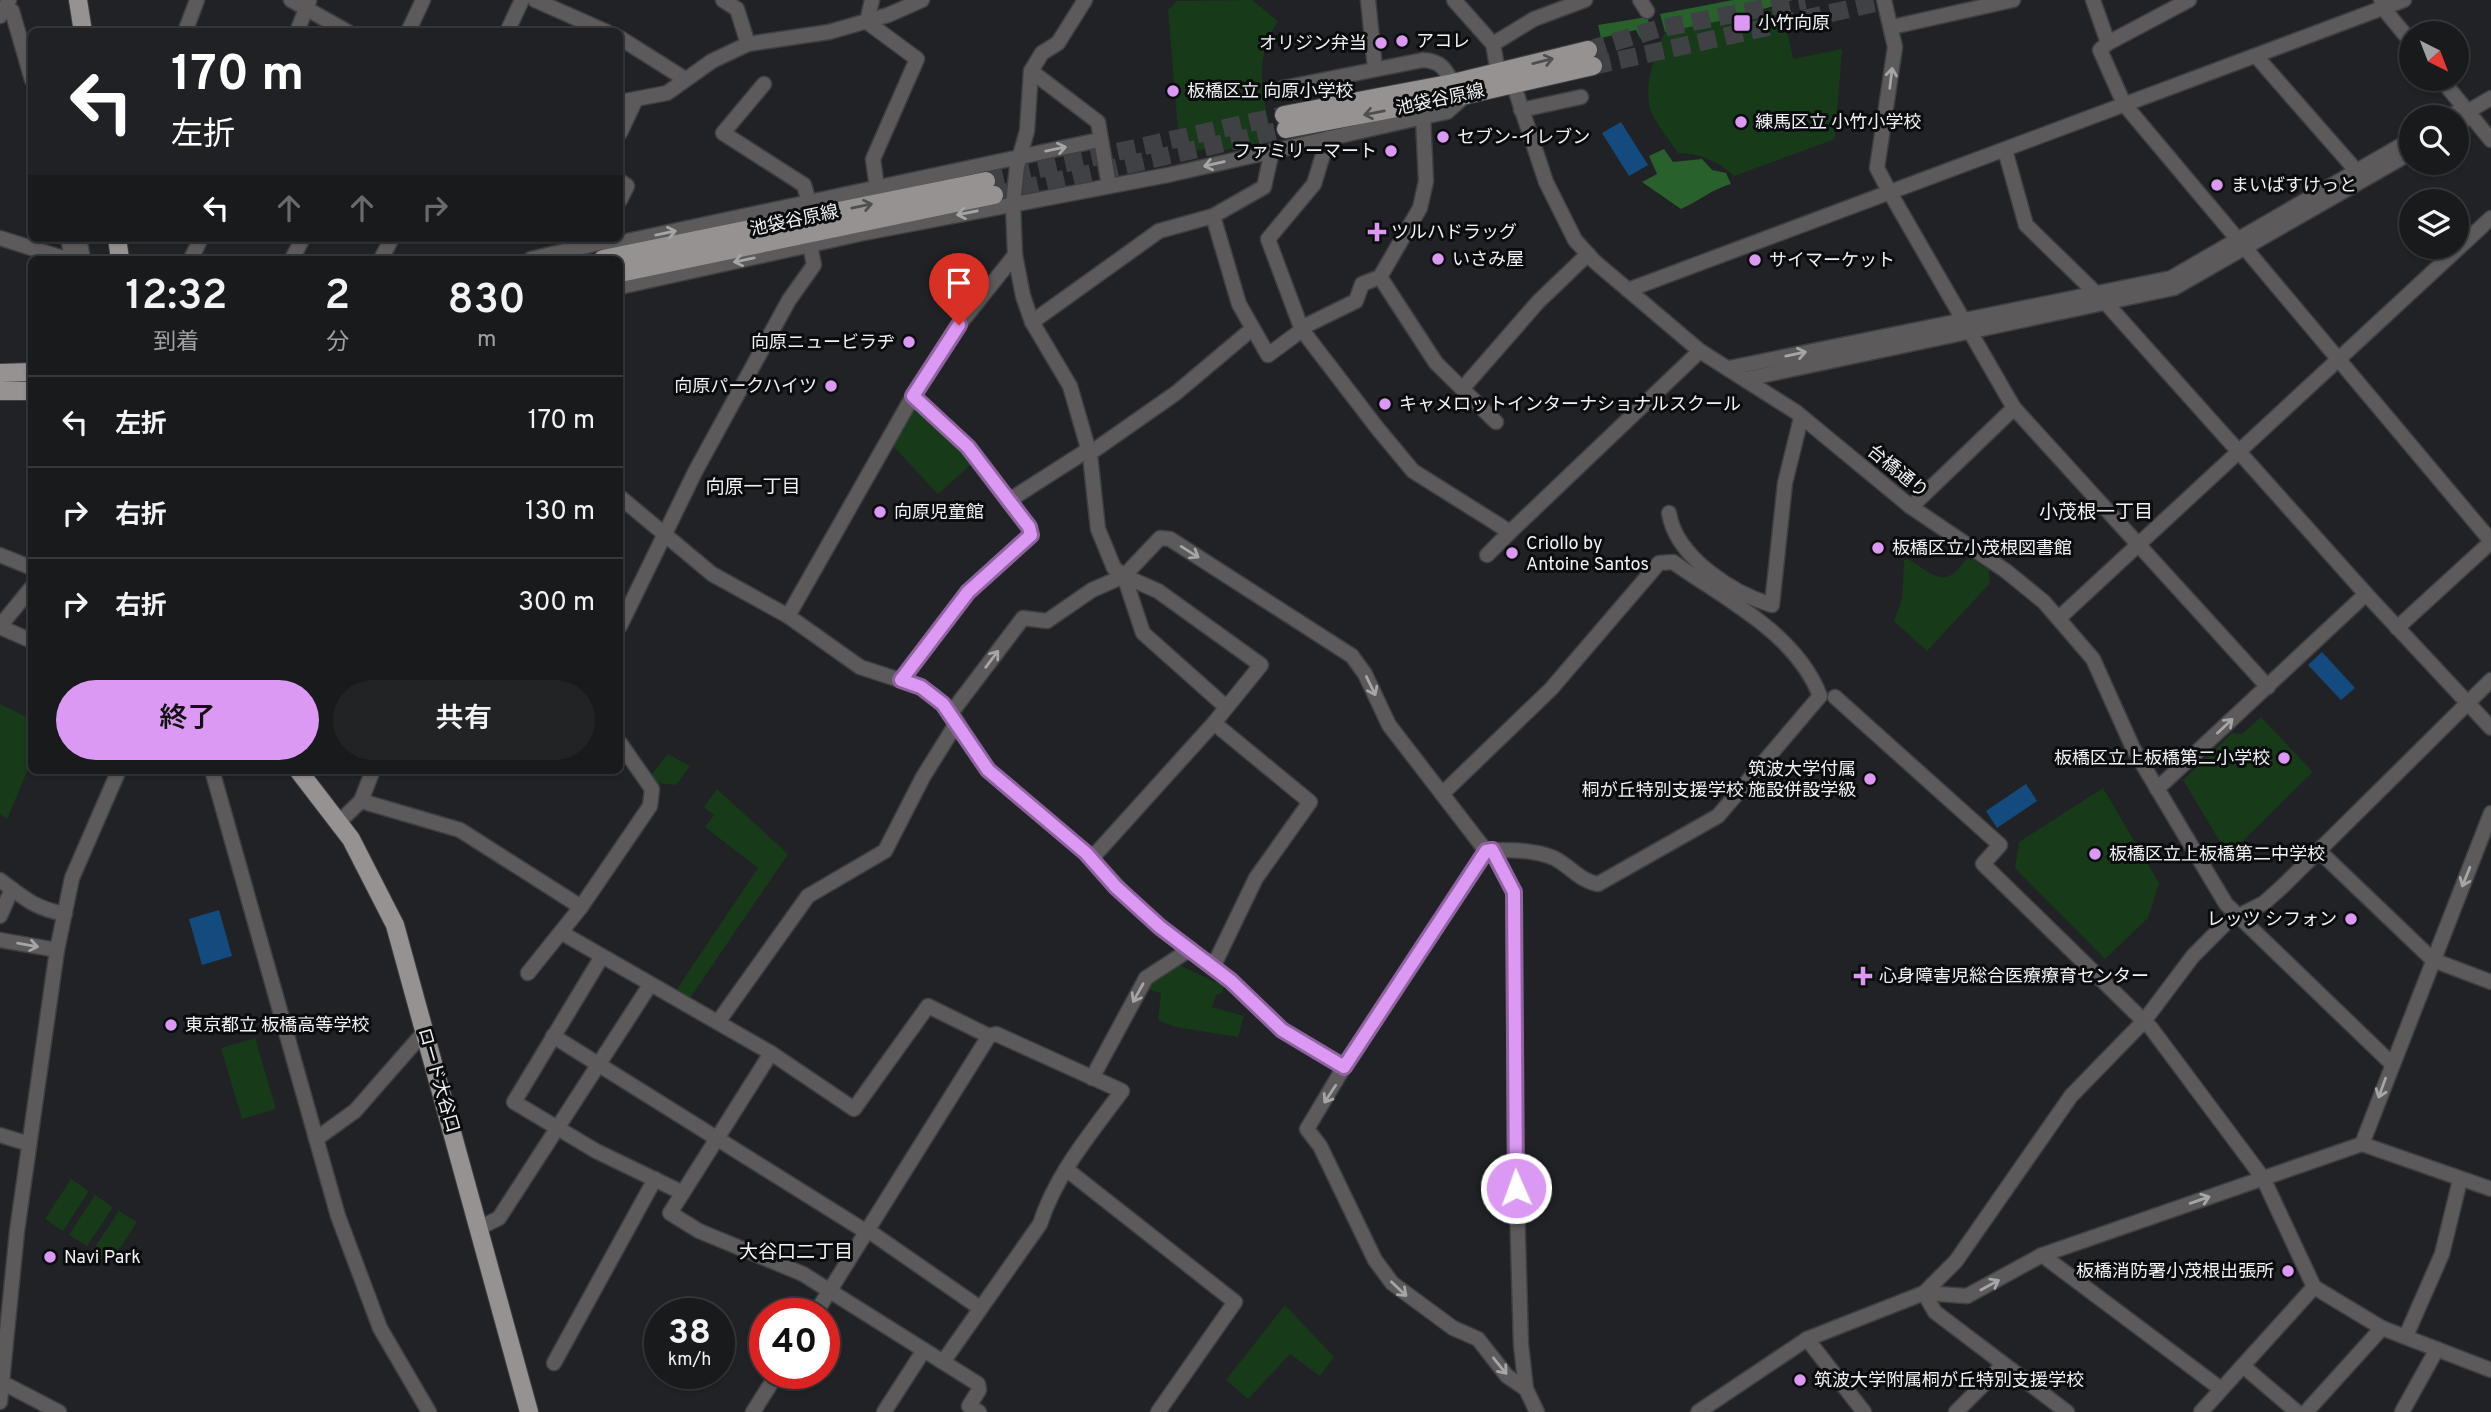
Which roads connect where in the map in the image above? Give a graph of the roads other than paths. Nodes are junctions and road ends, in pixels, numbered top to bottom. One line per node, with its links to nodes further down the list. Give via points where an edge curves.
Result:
1 (78, 0): 25 (main road)
2 (197, 0): 26 (street)
3 (290, 0): 20 (street)
4 (422, 0): 29 (street)
5 (522, 0): 30 (street)
6 (535, 0): 31 (street)
7 (723, 0): 35 (street, via 737,9)
8 (872, 0): 22 (street)
9 (922, 0): 22 (street)
10 (1085, 0): 40 (street, via 1058,43 1042,53)
11 (1368, 0): 39 (street)
12 (1455, 0): 36 (street)
13 (1585, 0): 36 (street, via 1534,19)
14 (1884, 0): 24 (street)
15 (2013, 0): 24 (street)
16 (2093, 0): 34 (street)
17 (2189, 0): 34 (street)
18 (2404, 0): 19 (street)
19 (2382, 4): 23 (street); 37 (street)
20 (308, 5): 27 (street); 28 (street)
21 (8, 7): 32 (street, via 23,12); 38 (street)
22 (867, 22): 35 (street); 70 (street, via 917,59 873,159)
23 (2399, 26)
24 (1892, 27): 71 (street, one-way to 24, via 1877,168 1895,47)
25 (82, 28)
26 (187, 28)
27 (299, 28)
28 (342, 28)
29 (410, 28)
30 (509, 28)
31 (598, 28)
32 (28, 31)
33 (623, 40): 42 (street)
34 (2108, 43): 52 (street, via 2101,50)
35 (748, 44): 42 (street)
36 (1493, 44): 41 (street)
37 (2256, 56): 52 (street); 68 (street)
38 (28, 68)
39 (1375, 68): 45 (street); 46 (street, via 1435,61)
40 (1031, 71): 61 (street, via 1098,122); 66 (street, via 1027,131)
41 (1498, 72): 43 (main road, 池袋谷原線, one-way to 43, via 1590,58); 46 (main road, 池袋谷原線)
42 (685, 79): 50 (street, via 667,93)
43 (1513, 83): 46 (main road, 池袋谷原線); 54 (street, 台橋通り)
44 (764, 84): 72 (street, via 723,133 804,185)
45 (1283, 88)
46 (1460, 89): 57 (street, via 1447,112); 58 (main road, 池袋谷原線)
47 (2451, 91): 53 (street)
48 (1581, 97): 54 (street)
49 (2491, 98): 55 (street)
50 (636, 99): 51 (street); 59 (street)
51 (623, 101)
52 (2124, 104): 64 (street); 79 (street)
53 (2462, 105)
54 (1521, 110): 81 (street, 台橋通り, via 1559,213)
55 (2469, 111)
56 (2469, 113): 62 (street)
57 (1423, 117): 60 (street); 86 (street, via 1426,181 1420,208)
58 (1285, 122)
59 (623, 127)
60 (1328, 138): 65 (street); 93 (street, via 1314,184 1268,239)
61 (1099, 139): 66 (street, one-way to 61); 69 (street)
62 (2491, 141)
63 (2399, 148): 68 (street)
64 (2004, 150): 71 (street); 89 (street, via 2026,225)
65 (1272, 151): 69 (street, one-way to 69); 74 (street, via 1264,187)
66 (1020, 157): 70 (street); 73 (street)
67 (2399, 158): 68 (street)
68 (2360, 175): 79 (street)
69 (1109, 186): 73 (street)
70 (877, 188): 72 (street)
71 (1889, 191): 88 (street); 91 (street)
72 (808, 202): 80 (street, one-way to 72)
73 (1013, 204): 78 (street, one-way to 78); 82 (street)
74 (1213, 216): 90 (street, via 1159,231); 92 (street, via 1239,304)
75 (2491, 218): 95 (street)
76 (0, 238): 83 (street)
77 (575, 243): 80 (street); 84 (street)
78 (810, 245): 87 (street, one-way to 87); 113 (street, via 814,265 789,300)
79 (2241, 245): 89 (street, via 2171,278); 95 (street)
80 (606, 249): 85 (main road, 池袋谷原線, one-way to 85, via 990,188)
81 (1588, 254): 88 (street, 台橋通り); 100 (street, via 1538,302)
82 (1015, 255): 90 (street); 103 (street, via 959,325)
83 (57, 256)
84 (539, 256)
85 (623, 272)
86 (1380, 277): 93 (street, via 1362,284 1356,301); 100 (street, via 1436,363)
87 (623, 286)
88 (1628, 290): 94 (street, 台橋通り)
89 (2100, 298): 91 (street); 108 (street)
90 (1032, 322): 107 (street, via 1070,386)
91 (1966, 325): 96 (street, one-way to 91); 99 (street); 104 (street)
92 (1252, 329): 93 (street, via 1268,355); 107 (street, via 1176,393)
93 (1302, 329): 114 (street, via 1413,471)
94 (1700, 351): 96 (street, 台橋通り); 114 (street)
95 (2337, 359): 108 (street); 115 (street)
96 (1730, 368): 99 (street, 台橋通り)
97 (28, 372): 98 (main road)
98 (0, 373)
99 (1746, 379): 105 (street, 台橋通り)
100 (1463, 388): 106 (street)
101 (0, 391): 102 (main road)
102 (28, 391)
103 (913, 396): 110 (street, via 968,447); 123 (street)
104 (2014, 408): 111 (street); 116 (street)
105 (1801, 418): 111 (street, 台橋通り); 112 (street, via 1785,483 1772,605 1733,589 1701,563 1672,530)
106 (1496, 422)
107 (1089, 451): 110 (street); 120 (street, via 1098,528 1114,568)
108 (2237, 451): 116 (street); 122 (street)
109 (623, 499): 113 (street)
110 (1007, 501): 129 (street, via 1031,535 968,592)
111 (1911, 507): 124 (street, 台橋通り, via 2006,571)
112 (1669, 513)
113 (663, 532): 123 (street, via 712,574); 125 (street)
114 (1510, 532): 118 (street)
115 (2491, 542): 127 (street)
116 (2137, 543): 124 (street); 131 (street)
117 (0, 555): 119 (street)
118 (1487, 555)
119 (28, 566)
120 (1124, 576): 134 (street, via 1143,633); 134 (street, via 1158,591 1261,665); 135 (street, one-way to 120, via 1023,618 1046,621 1092,590); 144 (street, one-way to 144, via 1160,538 1170,539 1352,656 1389,725)
121 (28, 592): 126 (street)
122 (2365, 594): 127 (street); 131 (street)
123 (788, 616): 129 (street, via 860,667)
124 (2059, 618): 143 (street, 台橋通り, via 2093,659)
125 (623, 619)
126 (0, 627): 128 (street)
127 (2397, 628): 133 (street)
128 (28, 639)
129 (901, 680): 135 (street, via 934,696)
130 (2491, 680): 133 (street)
131 (2268, 687): 143 (street, one-way to 131)
132 (1835, 697): 166 (street, via 2000,845 1983,864)
133 (2467, 703): 137 (street); 149 (street)
134 (1226, 707): 136 (street)
135 (953, 718): 150 (street, via 988,770); 167 (street, via 885,851 808,896)
136 (1214, 723): 150 (street); 162 (street, via 1310,802 1256,878)
137 (2491, 729)
138 (623, 747): 152 (street, via 652,789 650,806)
139 (117, 774): 153 (street, via 72,878)
140 (213, 774): 179 (street)
141 (301, 774): 147 (main road, ロード大谷口)
142 (372, 774): 145 (street)
143 (2157, 789): 154 (street, 台橋通り, via 2212,884)
144 (1442, 794): 148 (street); 148 (street, via 1525,716 1665,561 1673,562 1783,639 1816,684 1820,695 1718,816 1598,884 1554,858 1520,850)
145 (361, 802): 147 (street); 152 (street, via 460,830)
146 (2491, 813): 161 (street, one-way to 161)
147 (339, 822): 168 (main road, ロード大谷口, via 395,925)
148 (1489, 851): 174 (street); 209 (street, via 1503,866 1514,892 1515,1135)
149 (2319, 851): 154 (street, via 2264,903); 161 (street)
150 (1092, 859): 159 (street, via 1130,901)
151 (6, 885): 153 (street, via 21,899); 155 (street)
152 (581, 908): 156 (street)
153 (65, 914): 158 (street)
154 (2237, 915): 166 (street, via 2193,956); 172 (street, 台橋通り)
155 (0, 916)
156 (562, 933): 160 (street); 163 (street)
157 (0, 940): 158 (street, one-way to 158)
158 (57, 950): 180 (street)
159 (1189, 950): 162 (street); 175 (street, one-way to 175, via 1146,978)
160 (601, 958): 165 (street); 169 (street)
161 (2433, 960): 164 (street); 172 (street)
162 (1213, 967): 174 (street, via 1282,1030)
163 (528, 973)
164 (2491, 982)
165 (650, 985): 167 (street); 173 (street)
166 (2144, 1021): 183 (street); 194 (street, via 2071,1096 1956,1261)
167 (718, 1022): 171 (street)
168 (425, 1031): 179 (street, via 355,1111); 188 (main road, ロード大谷口)
169 (553, 1036): 173 (street); 176 (street, via 514,1102)
170 (989, 1036): 171 (street, via 928,1006 854,1110); 175 (street, via 996,1034); 189 (street)
171 (771, 1053): 178 (street)
172 (2391, 1063): 181 (street, one-way to 181)
173 (599, 1064): 176 (street); 178 (street)
174 (1344, 1067): 209 (street, one-way to 209, via 1307,1129 1320,1146 1375,1260 1411,1300 1478,1339 1507,1376)
175 (1092, 1078): 182 (street, via 1122,1091)
176 (558, 1130): 184 (street); 188 (street, via 499,1218)
177 (0, 1135): 180 (street)
178 (716, 1137): 187 (street); 189 (street)
179 (316, 1139): 213 (street, via 338,1216 380,1328)
180 (29, 1144): 191 (street)
181 (2362, 1144): 183 (street); 185 (street)
182 (1066, 1169): 196 (street, via 1047,1201 1040,1224); 218 (street, via 1236,1303)
183 (2263, 1178): 190 (street, one-way to 183); 192 (street)
184 (655, 1179): 187 (street); 203 (street)
185 (2460, 1180): 186 (street); 198 (street, via 2442,1254)
186 (2491, 1189)
187 (681, 1192): 193 (street, via 670,1213 699,1231)
188 (479, 1228): 214 (main road, ロード大谷口)
189 (866, 1230): 193 (street); 196 (street)
190 (2042, 1255): 194 (street, one-way to 190, via 1967,1296); 210 (street)
191 (6, 1265): 207 (street)
192 (2314, 1287): 197 (street); 205 (street)
193 (830, 1290): 195 (street); 201 (street)
194 (1924, 1293): 199 (street); 204 (street, via 1936,1312)
195 (825, 1298)
196 (980, 1308): 202 (street)
197 (2382, 1328): 198 (street); 226 (street)
198 (2406, 1336): 200 (street)
199 (1807, 1339): 220 (street); 221 (street)
200 (2437, 1349): 206 (street); 227 (street)
201 (924, 1350): 202 (street); 216 (street)
202 (943, 1362): 217 (street, via 978,1384 969,1406)
203 (554, 1363)
204 (2003, 1365): 222 (street); 223 (street)
205 (2243, 1366): 210 (street); 225 (street)
206 (2491, 1370)
207 (1, 1378): 211 (street); 212 (street)
208 (768, 1389): 215 (street)
209 (1526, 1389): 219 (street)
210 (2221, 1389): 224 (street)
211 (0, 1402)
212 (59, 1412)
213 (429, 1412)
214 (529, 1412)
215 (753, 1412)
216 (884, 1412)
217 (979, 1412)
218 (1158, 1412)
219 (1537, 1412)
220 (1698, 1412)
221 (1864, 1412)
222 (1955, 1412)
223 (2067, 1412)
224 (2201, 1412)
225 (2297, 1412)
226 (2306, 1412)
227 (2402, 1412)

